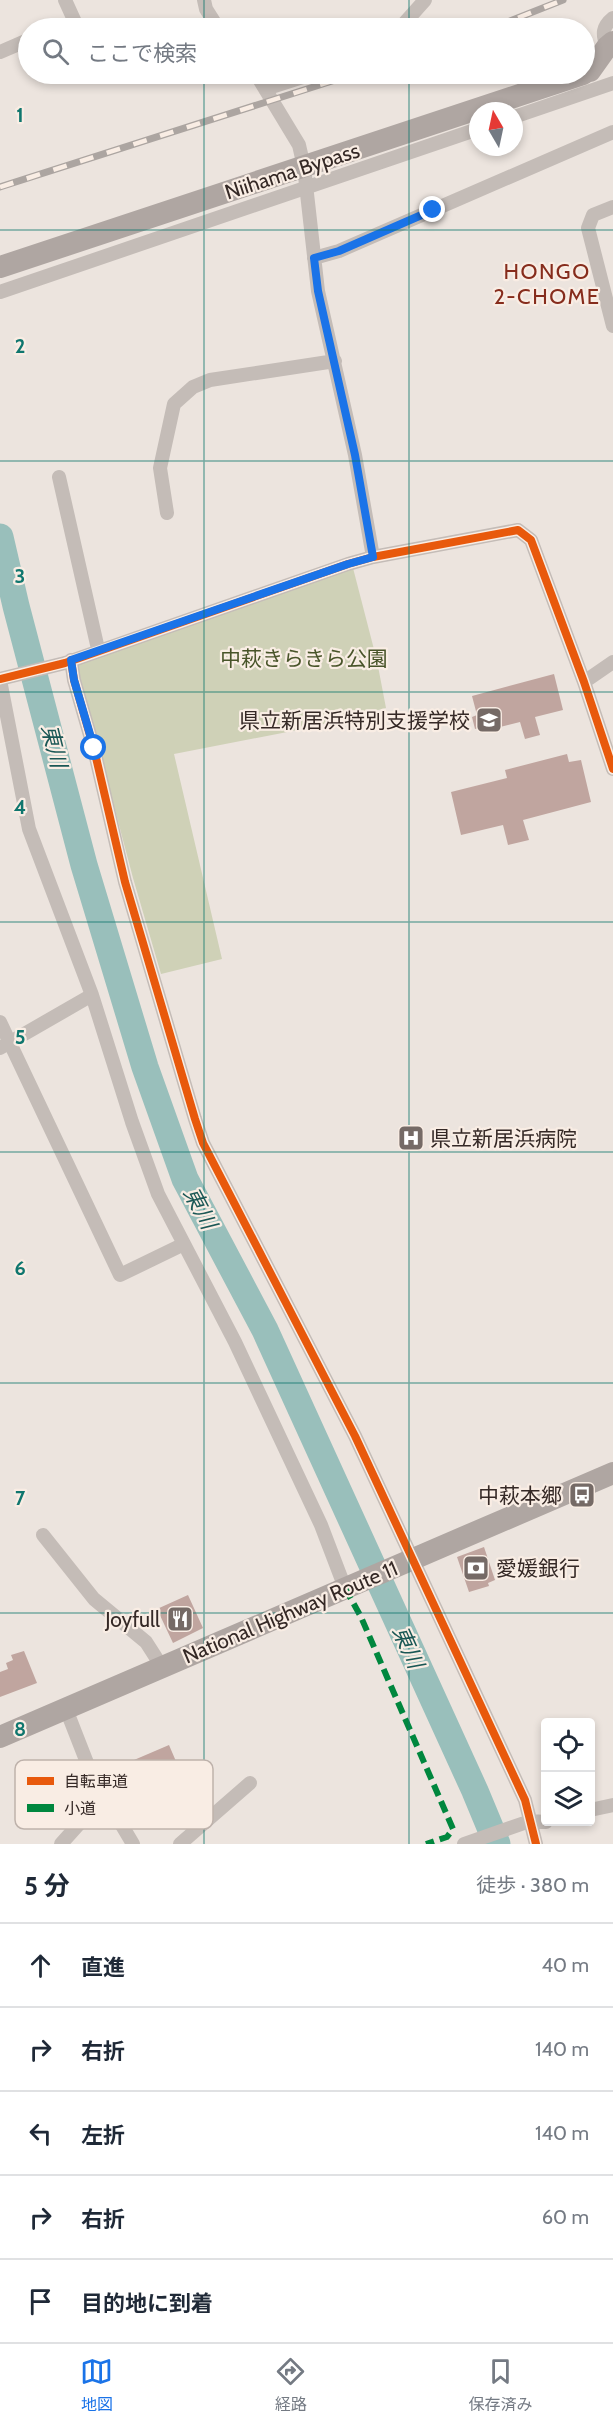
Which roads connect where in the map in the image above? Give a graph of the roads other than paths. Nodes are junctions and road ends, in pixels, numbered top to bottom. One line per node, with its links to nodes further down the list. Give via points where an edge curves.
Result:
1 (65, 0): 4 (street)
2 (204, 0): 5 (street)
3 (425, 0): 6 (street)
4 (73, 18)
5 (212, 18)
6 (409, 18)
7 (613, 18): 9 (street, via 605,25 602,36)
8 (18, 44): 10 (street)
9 (611, 51): 11 (highway, Niihama Bypass)
10 (0, 52)
11 (595, 64)
12 (613, 83): 17 (street)
13 (262, 84): 16 (street)
14 (281, 84): 16 (street)
15 (554, 84): 20 (highway, Niihama Bypass)
16 (265, 89): 20 (street, via 299,145)
17 (523, 114)
18 (469, 131): 20 (street)
19 (613, 132): 22 (street, via 339,251)
20 (305, 177): 22 (street); 23 (highway, Niihama Bypass); 24 (street)
21 (613, 207): 25 (street, via 593,215 588,228)
22 (314, 258): 26 (street)
23 (0, 267)
24 (0, 292)
25 (613, 326)
26 (335, 361): 28 (street, via 210,380 193,387 174,404 160,468); 29 (street)
27 (59, 477): 30 (street)
28 (166, 513)
29 (373, 557): 30 (street); 34 (street, via 518,530 531,540)
30 (98, 650): 31 (street)
31 (68, 661): 33 (street); 42 (street, via 94,748 125,882 201,1135 355,1436)
32 (613, 662): 34 (street)
33 (3, 679): 36 (street, via 29,830)
34 (584, 682): 35 (street)
35 (613, 769)
36 (92, 995): 38 (street); 39 (street, via 158,1194)
37 (0, 1022): 38 (street)
38 (5, 1045): 39 (street, via 120,1275)
39 (184, 1244): 43 (street, via 235,1342)
40 (613, 1473): 42 (highway, National Highway Route 11)
41 (43, 1535): 44 (street, via 94,1599 146,1642)
42 (406, 1562): 43 (highway, National Highway Route 11); 53 (street, via 525,1800)
43 (350, 1586): 44 (highway, National Highway Route 11)
44 (162, 1667): 45 (highway, National Highway Route 11)
45 (66, 1709): 46 (highway, National Highway Route 11); 47 (street)
46 (0, 1737)
47 (86, 1760)
48 (250, 1783): 51 (street)
49 (613, 1805): 50 (street)
50 (595, 1809)
51 (213, 1815)
52 (541, 1821): 53 (street)
53 (524, 1822): 60 (street); 61 (street)
54 (74, 1829): 57 (street)
55 (124, 1829): 58 (street)
56 (197, 1829): 59 (street)
57 (61, 1844)
58 (133, 1844)
59 (180, 1844)
60 (464, 1844)
61 (536, 1844)

